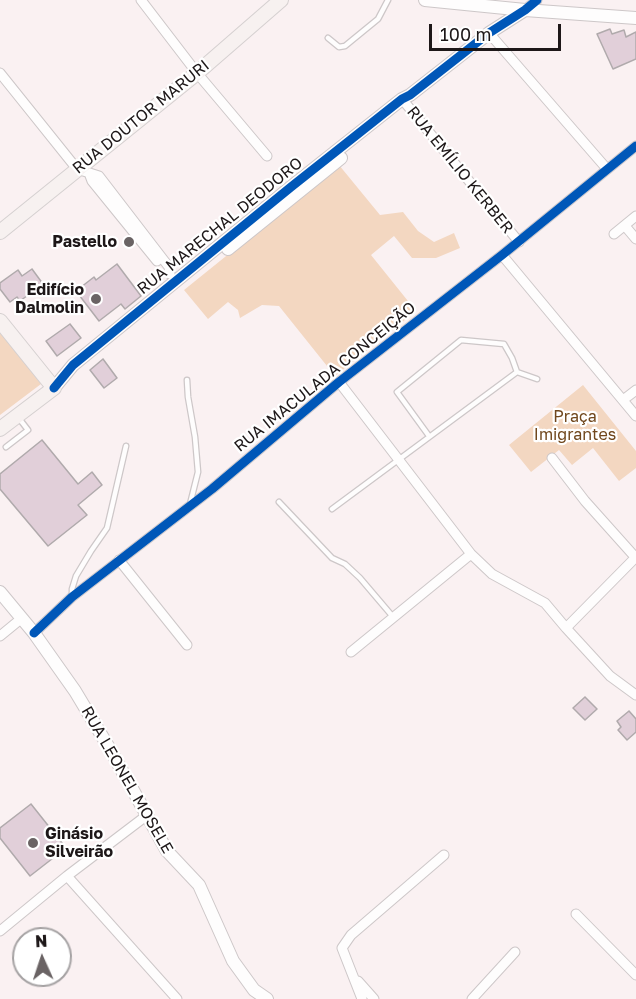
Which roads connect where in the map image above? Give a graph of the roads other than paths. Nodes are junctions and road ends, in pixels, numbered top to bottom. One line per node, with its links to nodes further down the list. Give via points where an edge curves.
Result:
1 (141, 0): 11 (street)
2 (281, 0): 11 (main road, RUA DOUTOR MARURI)
3 (388, 0): 9 (lane, via 378,19 345,46 339,47)
4 (425, 0): 6 (street)
5 (537, 0): 6 (street, RUA MARECHAL DEODORO)
6 (525, 10): 7 (street); 8 (street, RUA MARECHAL DEODORO)
7 (636, 18)
8 (489, 33): 12 (street, RUA MARECHAL DEODORO); 15 (street)
9 (328, 38)
10 (0, 73): 16 (street)
11 (197, 73): 14 (street); 16 (main road, RUA DOUTOR MARURI)
12 (406, 99): 22 (street, RUA EMÍLIO KERBER); 24 (street, RUA MARECHAL DEODORO)
13 (636, 146): 15 (street, RUA IMACULADA CONCEIÇÃO)
14 (267, 156)
15 (607, 169): 22 (street, RUA IMACULADA CONCEIÇÃO)
16 (83, 171): 19 (main road, RUA DOUTOR MARURI); 24 (street)
17 (636, 216): 18 (street)
18 (625, 226): 20 (street); 21 (street)
19 (0, 232)
20 (614, 234)
21 (636, 239)
22 (519, 242): 23 (street, RUA IMACULADA CONCEIÇÃO)
23 (502, 255): 29 (street, RUA IMACULADA CONCEIÇÃO); 32 (street)
24 (176, 281): 30 (street, RUA MARECHAL DEODORO, via 78,371)
25 (0, 321): 30 (main road)
26 (516, 372): 27 (lane); 36 (lane); 36 (lane, via 504,344 461,340 397,392)
27 (537, 379)
28 (187, 380): 42 (lane, via 198,472)
29 (339, 382): 40 (street); 42 (street, RUA IMACULADA CONCEIÇÃO)
30 (54, 388): 33 (main road, RUA MARECHAL DEODORO)
31 (636, 390): 32 (street)
32 (623, 400): 34 (street)
33 (17, 415): 35 (main road, RUA MARECHAL DEODORO); 38 (lane, via 28,430)
34 (636, 416)
35 (0, 429)
36 (429, 436): 40 (lane)
37 (126, 446): 48 (lane, via 107,528 76,576)
38 (6, 447)
39 (552, 458): 45 (street)
40 (398, 459): 43 (lane); 44 (street)
41 (279, 502): 50 (lane, via 332,558 360,578)
42 (189, 507): 46 (street, RUA IMACULADA CONCEIÇÃO)
43 (332, 508)
44 (471, 554): 50 (street); 51 (street, via 492,574 545,603)
45 (636, 558): 51 (street)
46 (119, 560): 48 (street, RUA IMACULADA CONCEIÇÃO); 54 (street)
47 (0, 592): 49 (street, RUA LEONEL MOSELE)
48 (72, 597): 52 (street, RUA IMACULADA CONCEIÇÃO)
49 (22, 618): 52 (street, RUA LEONEL MOSELE); 53 (street)
50 (394, 618): 55 (street)
51 (566, 628): 56 (street, via 610,676)
52 (34, 633): 57 (street, RUA LEONEL MOSELE, via 75,691)
53 (0, 636)
54 (187, 645)
55 (351, 652)
56 (636, 695)
57 (146, 816): 59 (street); 66 (street, RUA LEONEL MOSELE, via 166,851 199,885 233,961 254,990)
58 (444, 855): 64 (street, via 351,935 342,948)
59 (67, 876): 61 (street); 65 (street)
60 (576, 914): 63 (street)
61 (0, 931)
62 (515, 952): 69 (street)
63 (636, 975)
64 (354, 976): 67 (street); 68 (street)
65 (177, 999)
66 (267, 999)
67 (363, 999)
68 (374, 999)
69 (472, 999)

